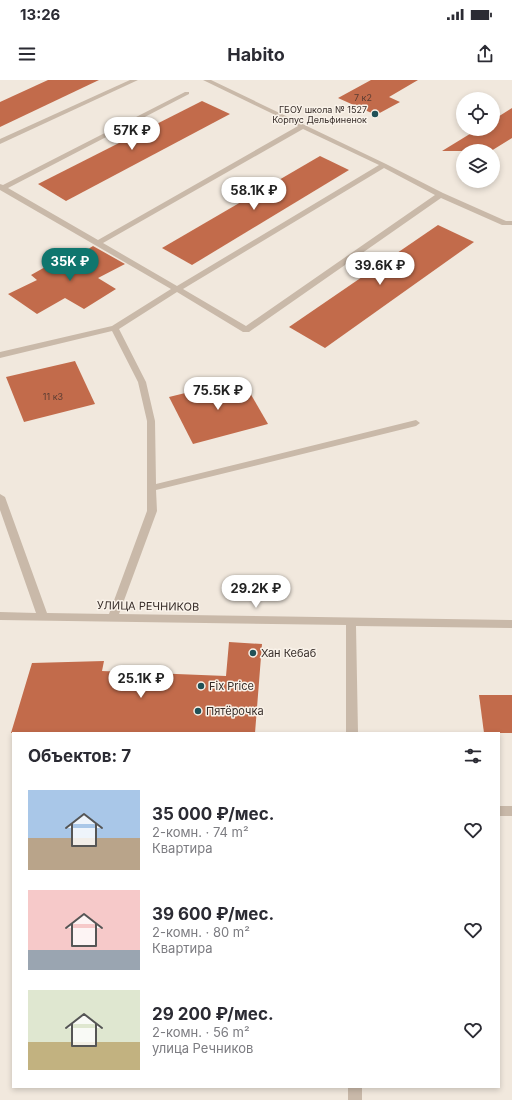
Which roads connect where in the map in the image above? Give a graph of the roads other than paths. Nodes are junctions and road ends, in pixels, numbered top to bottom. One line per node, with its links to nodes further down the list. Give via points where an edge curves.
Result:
1 (135, 80): 5 (street)
2 (206, 80): 4 (street)
3 (187, 93): 7 (street)
4 (303, 126): 6 (street); 10 (street)
5 (0, 142)
6 (384, 165): 8 (street); 11 (street)
7 (1, 187): 10 (street)
8 (440, 195): 9 (street, via 505,223); 11 (street, via 246,330)
9 (512, 223)
10 (97, 242): 11 (street)
11 (177, 289): 12 (street)
12 (115, 328): 13 (street); 15 (street, via 142,382 151,421)
13 (0, 355)
14 (416, 423): 15 (street)
15 (152, 488): 19 (street, via 152,511)
16 (0, 497): 18 (street)
17 (0, 616): 18 (street, УЛИЦА РЕЧНИКОВ)
18 (43, 617): 19 (street, УЛИЦА РЕЧНИКОВ)
19 (112, 618): 20 (street, УЛИЦА РЕЧНИКОВ)
20 (351, 622): 21 (street, УЛИЦА РЕЧНИКОВ); 22 (street)
21 (512, 624)
22 (352, 732)
23 (500, 811): 24 (street)
24 (512, 811)
25 (355, 1088): 26 (street)
26 (355, 1100)

